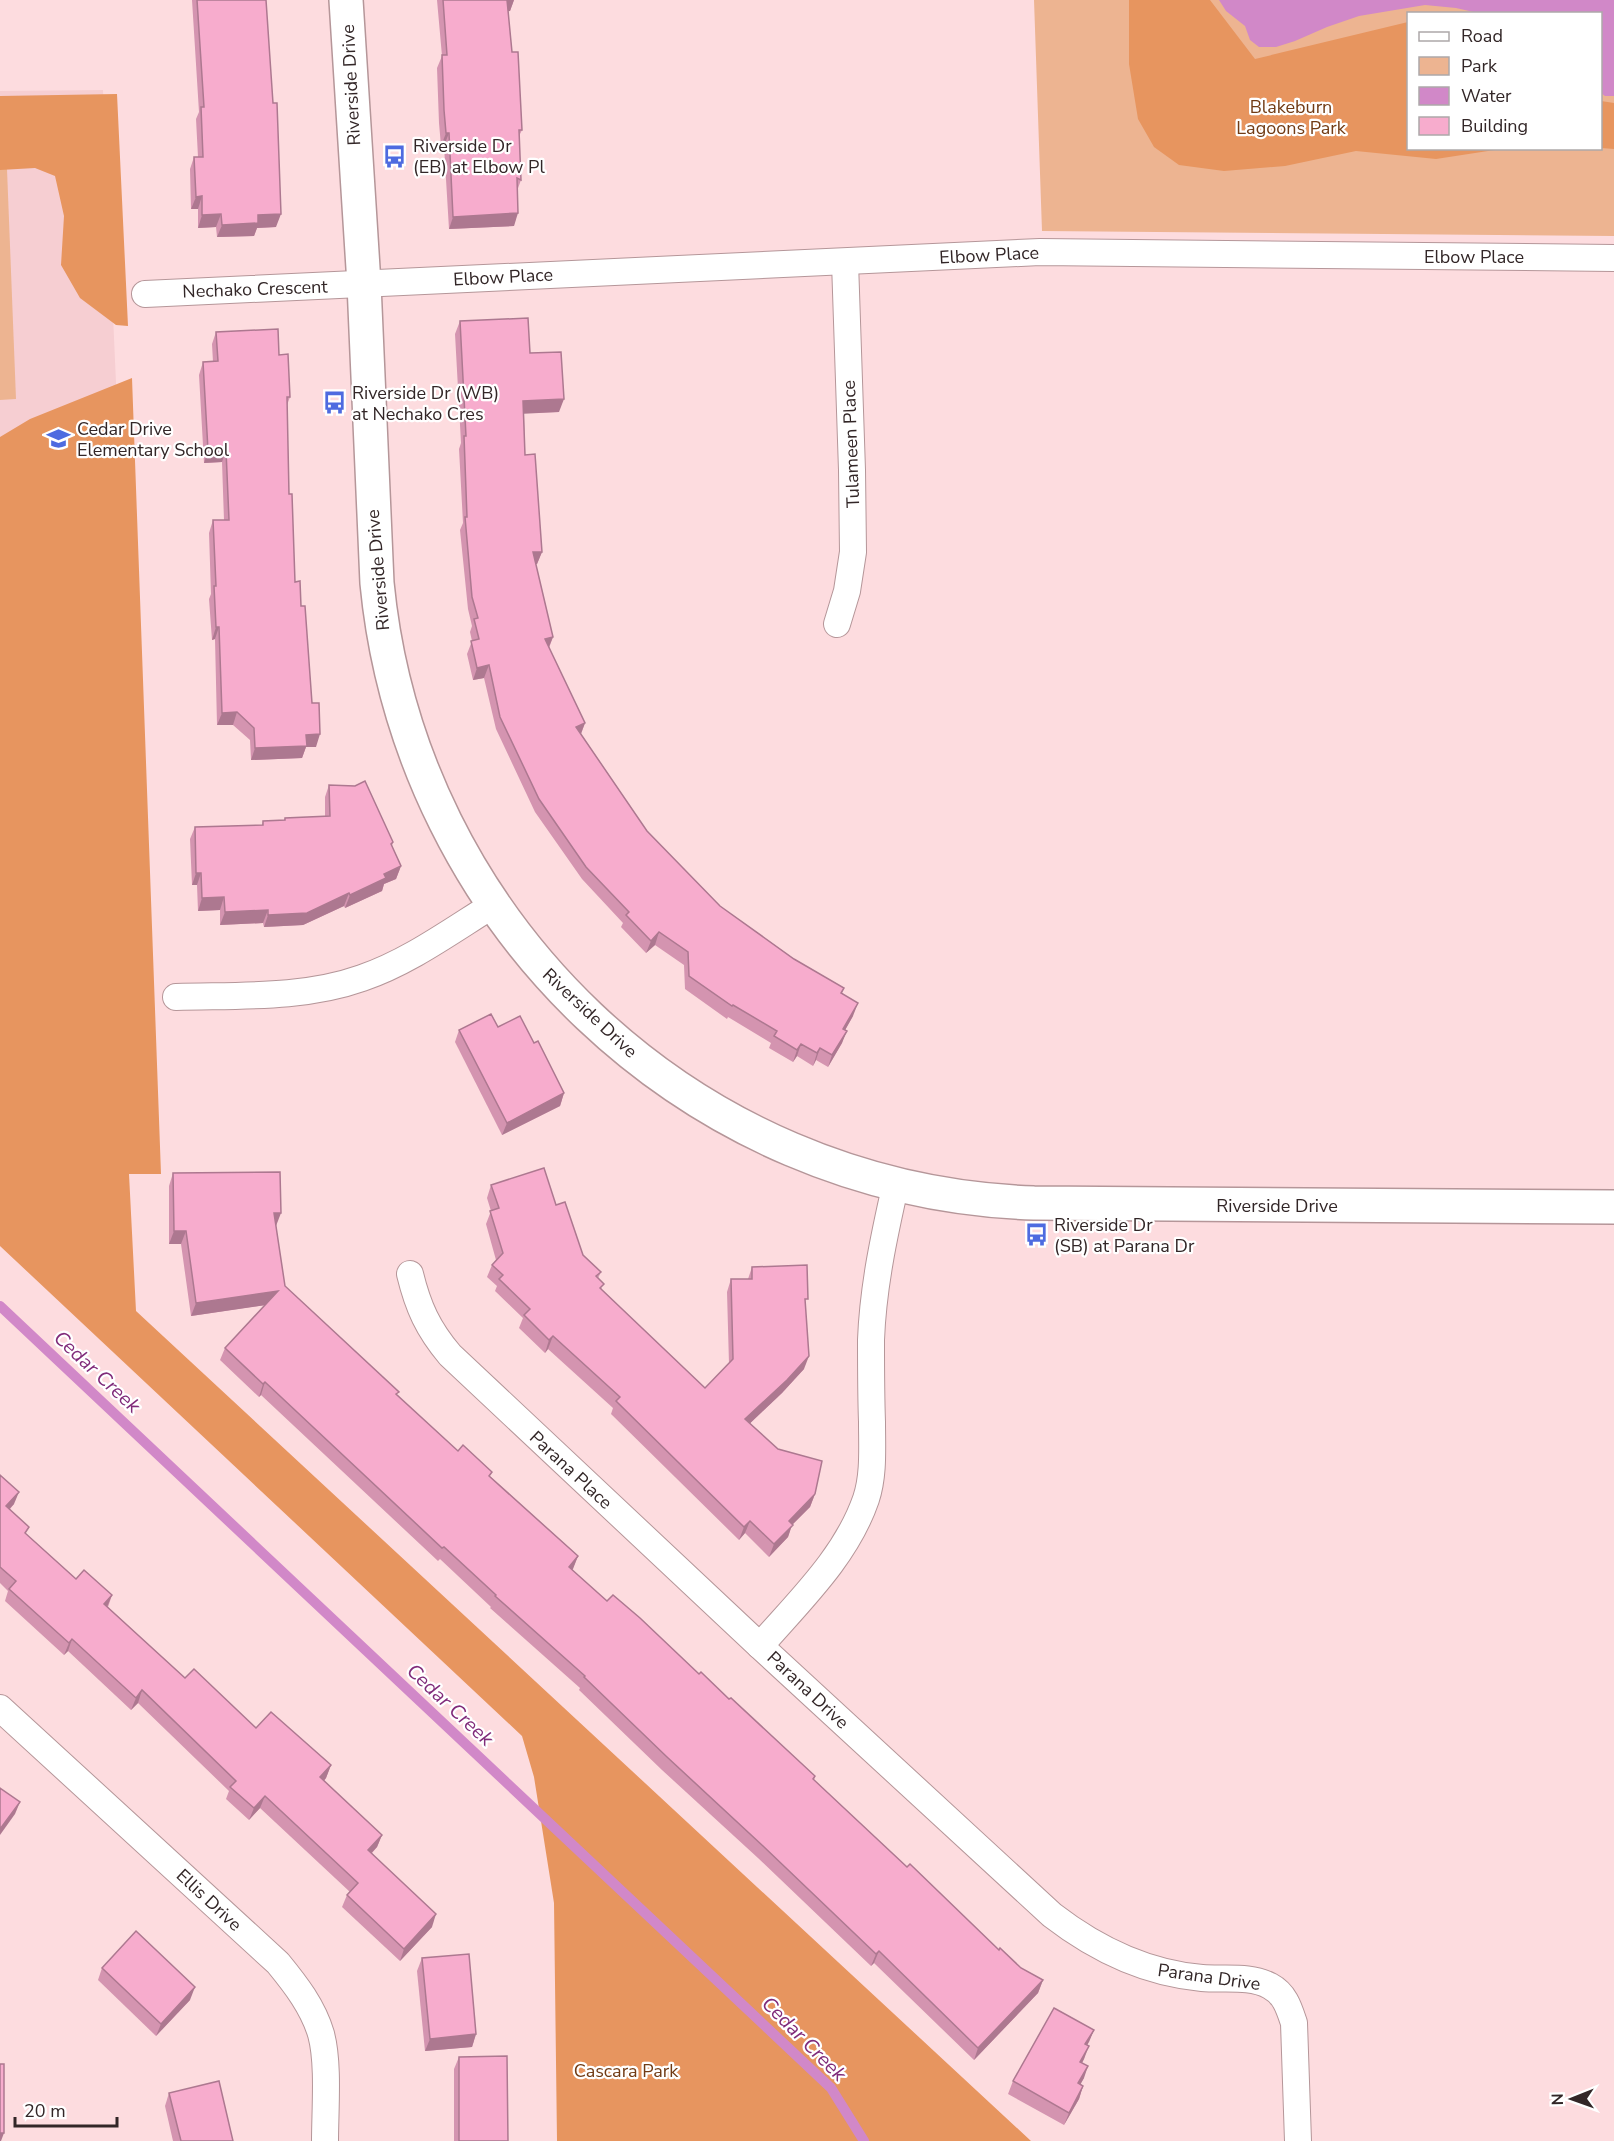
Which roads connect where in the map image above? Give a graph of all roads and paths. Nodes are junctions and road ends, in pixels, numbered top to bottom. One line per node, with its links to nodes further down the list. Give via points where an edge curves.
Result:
1 (346, 0): 4 (street, Riverside Drive)
2 (1614, 258): 3 (street, Elbow Place, via 1040,252)
3 (845, 262): 4 (street, Elbow Place); 6 (street, Tulameen Place, via 853,552)
4 (364, 284): 5 (street, Nechako Crescent); 7 (street, Riverside Drive, via 381,625 411,740 428,785)
5 (145, 294)
6 (837, 624)
7 (493, 906): 8 (street, via 415,953 355,981 304,991); 9 (street, Riverside Drive, via 569,997 618,1043 683,1092 791,1149 846,1170)
8 (176, 998)
9 (896, 1183): 10 (street, Riverside Drive, via 968,1198 1026,1203); 12 (street, Parana Drive, via 873,1304 872,1461 866,1498 839,1553)
10 (1614, 1207)
11 (410, 1275): 12 (street, Parana Place, via 420,1310 450,1355)
12 (760, 1646): 15 (street, Parana Drive, via 1070,1929 1110,1952 1159,1971 1255,1980 1280,1993 1294,2023)
13 (0, 1708): 14 (street, Ellis Drive, via 278,1964 300,1991 321,2036)
14 (325, 2141)
15 (1298, 2141)

